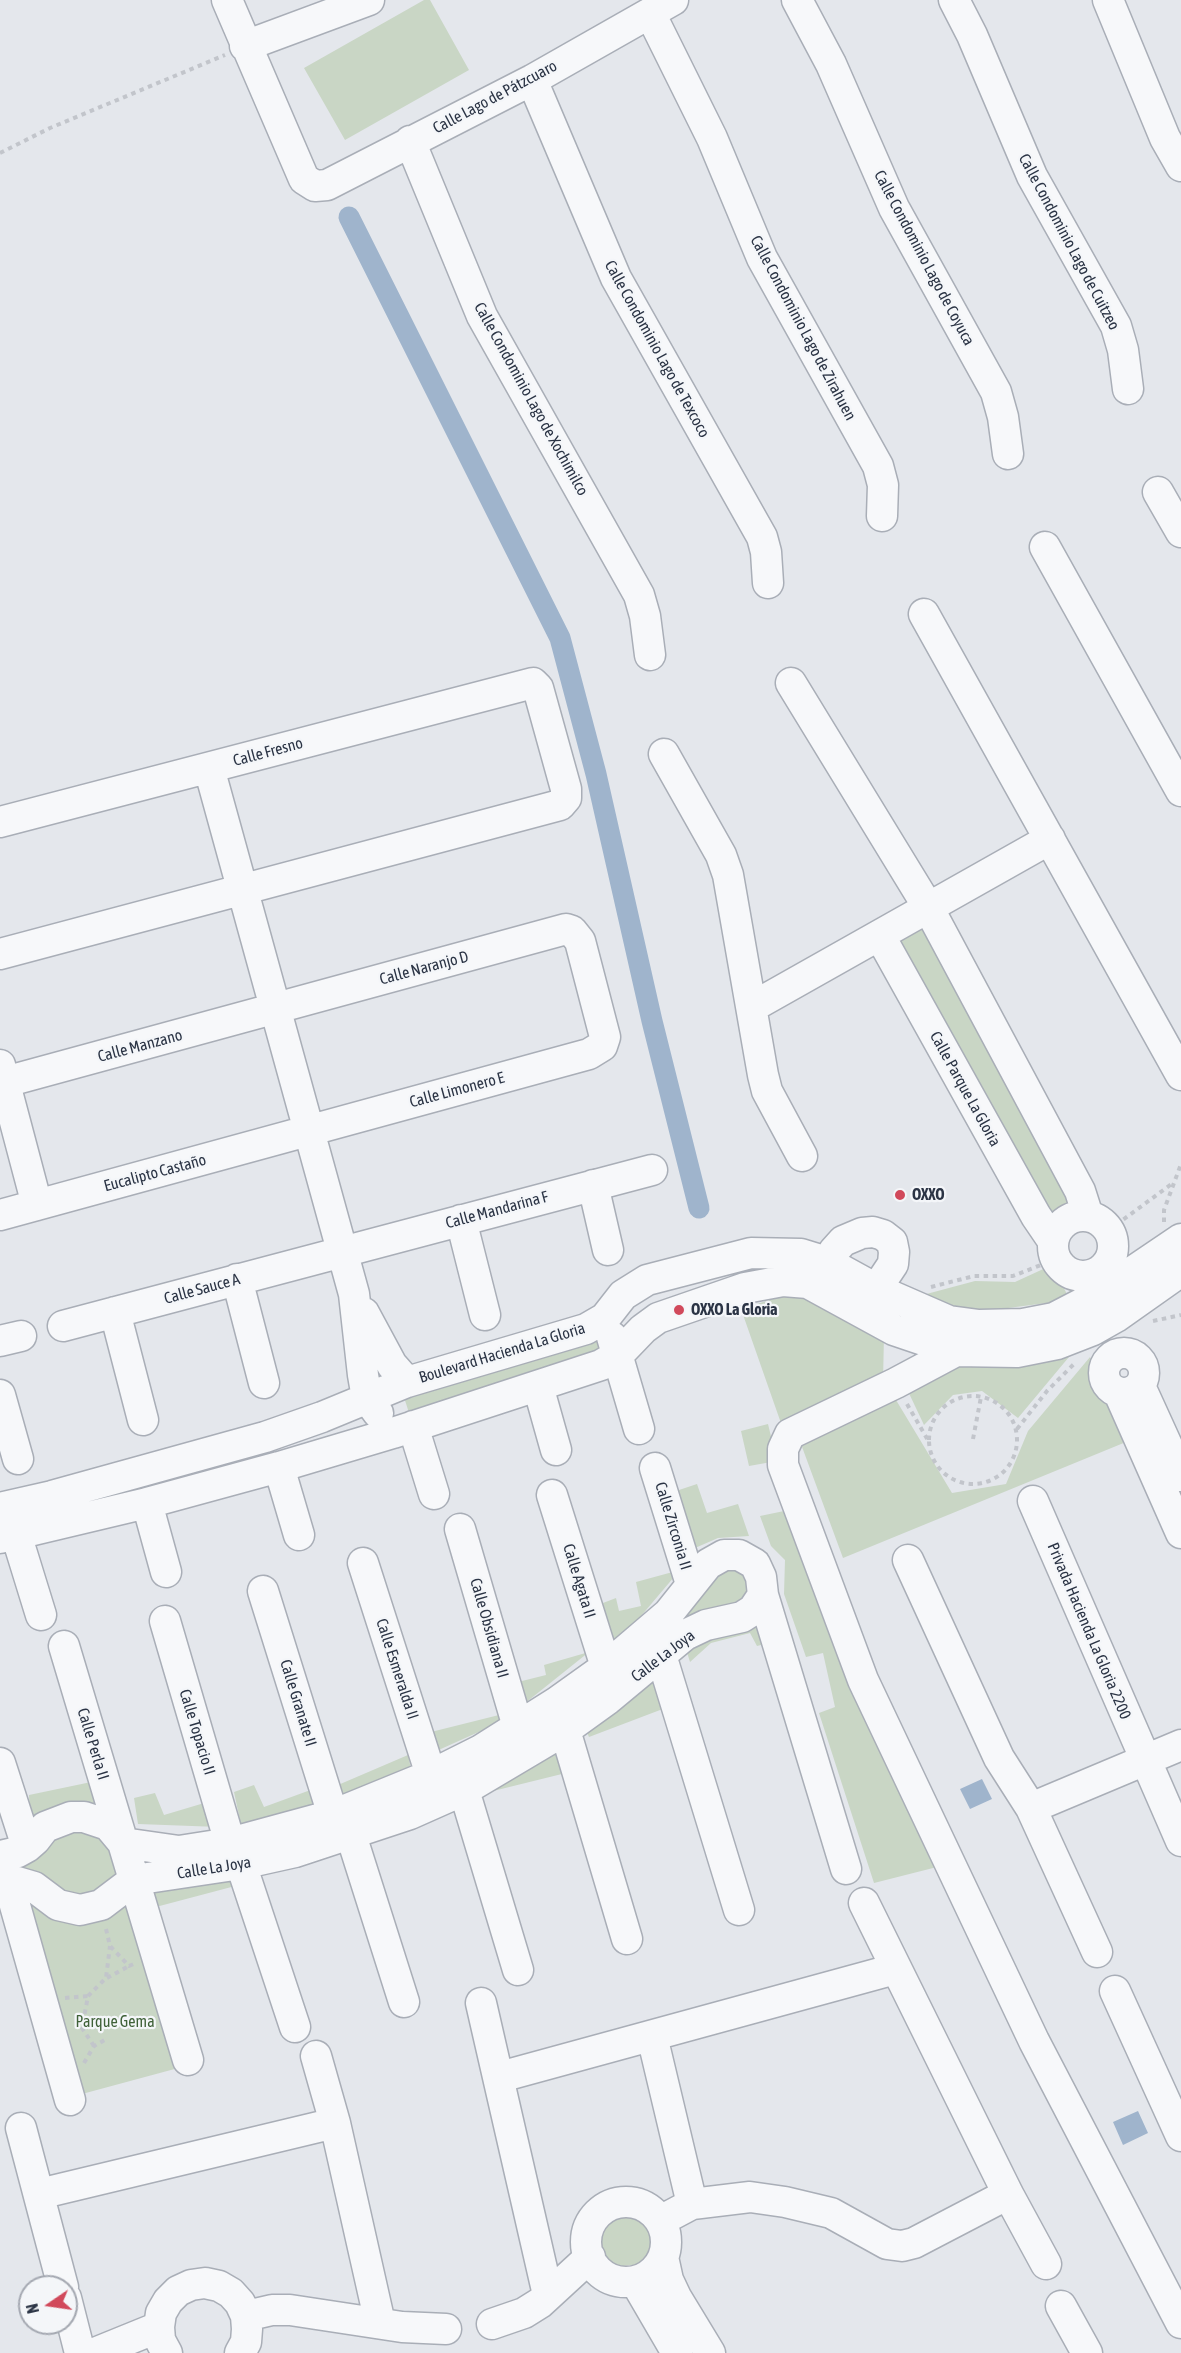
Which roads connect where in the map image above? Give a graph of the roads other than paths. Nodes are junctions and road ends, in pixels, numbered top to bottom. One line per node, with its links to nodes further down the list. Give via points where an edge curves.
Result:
1 (227, 0): 7 (street)
2 (369, 0): 7 (street)
3 (797, 0): 12 (street, Calle Condominio Lago de Coyuca, via 831,64 894,208 996,392)
4 (954, 0): 11 (street, Calle Condominio Lago de Cuitzeo, via 1032,177 1116,326)
5 (1108, 0): 10 (street, via 1165,138)
6 (661, 6): 8 (street, Calle Lago de Pátzcuaro); 14 (street, Calle Condominio Lago de Zirahuen, via 762,258 878,466 883,484)
7 (245, 46): 9 (street, Calle Lago de Pátzcuaro, via 304,179 315,186 327,186)
8 (532, 80): 9 (street, Calle Lago de Pátzcuaro); 17 (street, Calle Condominio Lago de Texcoco, via 616,278 762,537)
9 (410, 141): 19 (street, Calle Condominio Lago de Xochimilco, via 482,316 639,595)
10 (1181, 166)
11 (1128, 388)
12 (1008, 454)
13 (1169, 499): 15 (street)
14 (882, 516)
15 (1181, 532)
16 (1045, 548): 23 (street)
17 (768, 583)
18 (924, 614): 25 (street)
19 (650, 655)
20 (791, 683): 27 (street)
21 (664, 754): 30 (street, via 721,855 728,875)
22 (210, 768): 24 (street, Calle Fresno); 26 (street); 26 (street, Calle Fresno, via 528,684 538,688 566,789 566,798 560,805)
23 (1181, 790)
24 (0, 822)
25 (1050, 839): 27 (street); 34 (street)
26 (243, 889): 29 (street); 31 (street)
27 (928, 907): 28 (street); 42 (street)
28 (880, 936): 30 (street); 46 (street, Calle Parque La Gloria)
29 (0, 954)
30 (752, 1007): 36 (street, via 767,1090)
31 (276, 1009): 32 (street, Calle Naranjo D, via 566,928 580,941 604,1028); 33 (street, Calle Manzano); 35 (street)
32 (602, 1046): 35 (street, Calle Limonero E, via 589,1054)
33 (2, 1074): 39 (street)
34 (1181, 1075)
35 (309, 1130): 39 (street, Eucalipto Castaño); 45 (street)
36 (802, 1156)
37 (652, 1170): 38 (street, Calle Mandarina F)
38 (593, 1185): 41 (street, Calle Mandarina F); 44 (street)
39 (38, 1205): 40 (street, Eucalipto Castaño)
40 (0, 1215)
41 (461, 1220): 45 (street, Calle Mandarina F); 54 (street)
42 (1098, 1223): 46 (street, via 1076,1216 1065,1221 1057,1230); 49 (street, via 1113,1242)
43 (1181, 1239): 49 (street, Boulevard Hacienda La Gloria)
44 (608, 1250)
45 (342, 1251): 50 (street, Calle Sauce A); 51 (street)
46 (1058, 1257): 49 (street, via 1083,1277); 55 (street, Calle Parque La Gloria)
47 (1181, 1271): 55 (street)
48 (821, 1274): 52 (street, Boulevard Hacienda La Gloria); 52 (street, via 843,1241 873,1232 883,1235 892,1242 894,1252); 56 (street, Boulevard Hacienda La Gloria, via 801,1254 751,1253 646,1280 623,1295); 59 (street, Boulevard Hacienda La Gloria, via 808,1283 783,1281 745,1288 658,1318)
49 (1108, 1276): 55 (street, Boulevard Hacienda La Gloria)
50 (237, 1279): 53 (street, Calle Sauce A); 61 (street)
51 (354, 1294): 60 (street, via 381,1348); 65 (street)
52 (880, 1300): 55 (street, Boulevard Hacienda La Gloria, via 950,1321 979,1325); 58 (street, via 894,1330)
53 (115, 1312): 57 (street, Calle Sauce A); 66 (street)
54 (485, 1315)
55 (1096, 1317): 58 (street, via 1057,1344 1017,1352); 63 (street, Calle Parque La Gloria, via 1115,1357 1131,1354 1142,1364 1144,1371)
56 (605, 1318): 59 (street); 60 (street, Boulevard Hacienda La Gloria, via 586,1329)
57 (63, 1326)
58 (956, 1352): 143 (street, via 790,1434 783,1449 783,1465 863,1680 1034,2041)
59 (618, 1355): 62 (street, Boulevard Hacienda La Gloria, via 601,1365); 68 (street)
60 (407, 1382): 65 (street, Boulevard Hacienda La Gloria)
61 (264, 1383)
62 (538, 1386): 67 (street, Boulevard Hacienda La Gloria); 69 (street)
63 (1130, 1390): 73 (street); 81 (street)
64 (0, 1395): 70 (street)
65 (368, 1398): 67 (street); 79 (street, Boulevard Hacienda La Gloria)
66 (142, 1420)
67 (403, 1429): 71 (street, Boulevard Hacienda La Gloria); 74 (street)
68 (639, 1429)
69 (556, 1449)
70 (18, 1459)
71 (279, 1467): 77 (street, Boulevard Hacienda La Gloria); 82 (street)
72 (655, 1468): 87 (street, Calle Zirconia II)
73 (1181, 1476)
74 (434, 1494)
75 (552, 1495): 94 (street, Calle Agata II)
76 (1033, 1501): 98 (street, Privada Hacienda La Gloria 2200)
77 (147, 1503): 79 (street, Boulevard Hacienda La Gloria); 86 (street)
78 (0, 1508): 79 (street, Boulevard Hacienda La Gloria)
79 (56, 1510): 83 (street, Boulevard Hacienda La Gloria)
80 (460, 1529): 95 (street, Calle Obsidiana II)
81 (1181, 1533)
82 (299, 1535)
83 (8, 1536): 90 (street)
84 (908, 1560): 103 (street, via 999,1758)
85 (363, 1563): 101 (street, Calle Esmeralda II)
86 (166, 1572)
87 (691, 1584): 89 (street, Calle La Joya, via 708,1564 724,1555 739,1555 755,1564); 94 (street, Calle La Joya, via 668,1614)
88 (263, 1591): 104 (street, Calle Granate II)
89 (763, 1596): 93 (street, Calle La Joya, via 742,1617 706,1625 685,1635); 110 (street)
90 (41, 1615)
91 (165, 1621): 107 (street, Calle Topacio II)
92 (64, 1646): 106 (street, Calle Perla II)
93 (661, 1655): 96 (street, Calle La Joya); 113 (street)
94 (606, 1667): 95 (street, Calle La Joya)
95 (518, 1727): 99 (street, Calle La Joya)
96 (565, 1730): 99 (street, Calle La Joya); 114 (street)
97 (1181, 1745): 98 (street)
98 (1146, 1761): 103 (street); 105 (street, Privada Hacienda La Gloria 2200)
99 (487, 1762): 101 (street, Calle La Joya); 102 (street, Calle La Joya)
100 (0, 1763): 109 (street)
101 (431, 1775): 104 (street, Calle La Joya)
102 (464, 1790): 104 (street, Calle La Joya, via 410,1814); 117 (street)
103 (1031, 1808): 115 (street)
104 (342, 1825): 107 (street, Calle La Joya, via 295,1852); 119 (street, Calle Granate II)
105 (1181, 1841)
106 (123, 1843): 108 (street, Calle La Joya); 109 (street, via 108,1825 70,1817 45,1827); 111 (street)
107 (236, 1854): 108 (street, Calle La Joya); 121 (street, Calle Topacio II)
108 (181, 1862): 111 (street, Calle La Joya)
109 (9, 1864): 111 (street, Calle La Joya, via 58,1905 80,1910 101,1905); 126 (street)
110 (846, 1869)
111 (134, 1880): 124 (street)
112 (864, 1903): 116 (street)
113 (739, 1910)
114 (627, 1939)
115 (1097, 1952)
116 (895, 1969): 122 (street); 131 (street)
117 (518, 1970)
118 (1115, 1991): 129 (street)
119 (404, 2002)
120 (481, 2003): 125 (street)
121 (295, 2027)
122 (652, 2036): 125 (street); 132 (street)
123 (316, 2056): 127 (street)
124 (188, 2060)
125 (500, 2077): 139 (street)
126 (70, 2100)
127 (335, 2123): 130 (street); 142 (street)
128 (21, 2128): 130 (street)
129 (1181, 2136)
130 (39, 2194): 137 (street)
131 (1008, 2194): 132 (street, via 902,2246 887,2244 831,2213 784,2202 750,2197); 136 (street)
132 (693, 2204): 133 (street)
133 (660, 2220): 134 (street, via 648,2208 616,2202 601,2210 590,2223 586,2240); 135 (street, via 666,2238)
134 (590, 2257): 138 (street, via 608,2277 621,2282); 139 (street)
135 (663, 2257): 138 (street, via 647,2277); 152 (street, via 676,2297)
136 (1046, 2264)
137 (60, 2275)
138 (635, 2281): 151 (street)
139 (548, 2295): 144 (street, via 524,2313)
140 (1062, 2306): 153 (street)
141 (246, 2316): 142 (street, via 291,2310); 147 (street, via 240,2303 219,2286 191,2285 178,2291 161,2313); 150 (street, via 246,2342)
142 (380, 2323): 145 (street)
143 (1181, 2323)
144 (492, 2324)
145 (446, 2329)
146 (75, 2335): 148 (street)
147 (163, 2340): 149 (street)
148 (80, 2353)
149 (95, 2353)
150 (240, 2353)
151 (676, 2353)
152 (710, 2353)
153 (1087, 2353)

